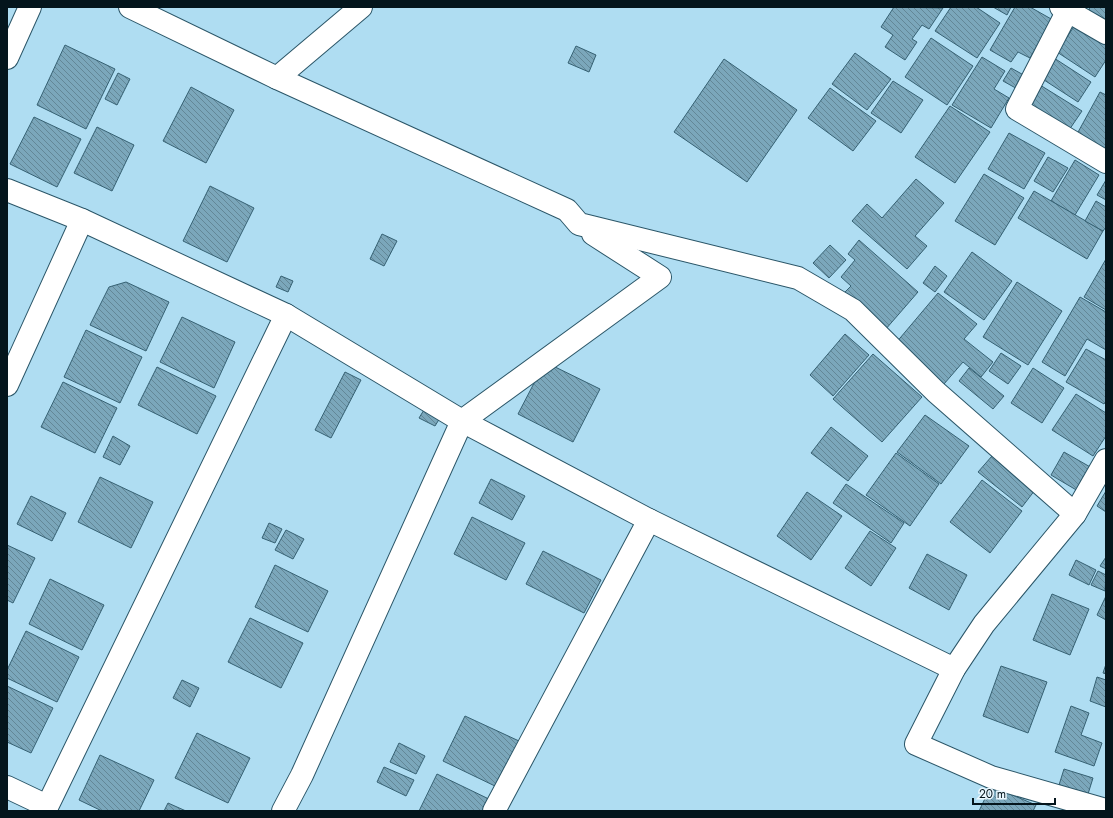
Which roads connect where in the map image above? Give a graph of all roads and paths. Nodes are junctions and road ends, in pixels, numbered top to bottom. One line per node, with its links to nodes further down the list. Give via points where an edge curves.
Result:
1 (30, 7): 6 (street)
2 (130, 7): 7 (street)
3 (360, 7): 7 (street)
4 (1064, 9): 5 (street); 8 (street, via 1017,109)
5 (1106, 32)
6 (7, 58)
7 (277, 78): 11 (street, via 567,210)
8 (1106, 162)
9 (7, 190): 10 (street)
10 (82, 220): 12 (street); 13 (street)
11 (579, 224): 14 (street, via 660,277); 16 (street, via 798,278 853,310 936,392)
12 (286, 315): 14 (street); 20 (street)
13 (7, 385)
14 (462, 421): 17 (street); 22 (street, via 302,775)
15 (1106, 460): 16 (street)
16 (1075, 514): 18 (street, via 984,624)
17 (649, 520): 18 (street); 23 (street)
18 (954, 669): 21 (street, via 916,744 991,777)
19 (7, 787): 20 (street)
20 (46, 809)
21 (1106, 810)
22 (283, 811)
23 (494, 811)

